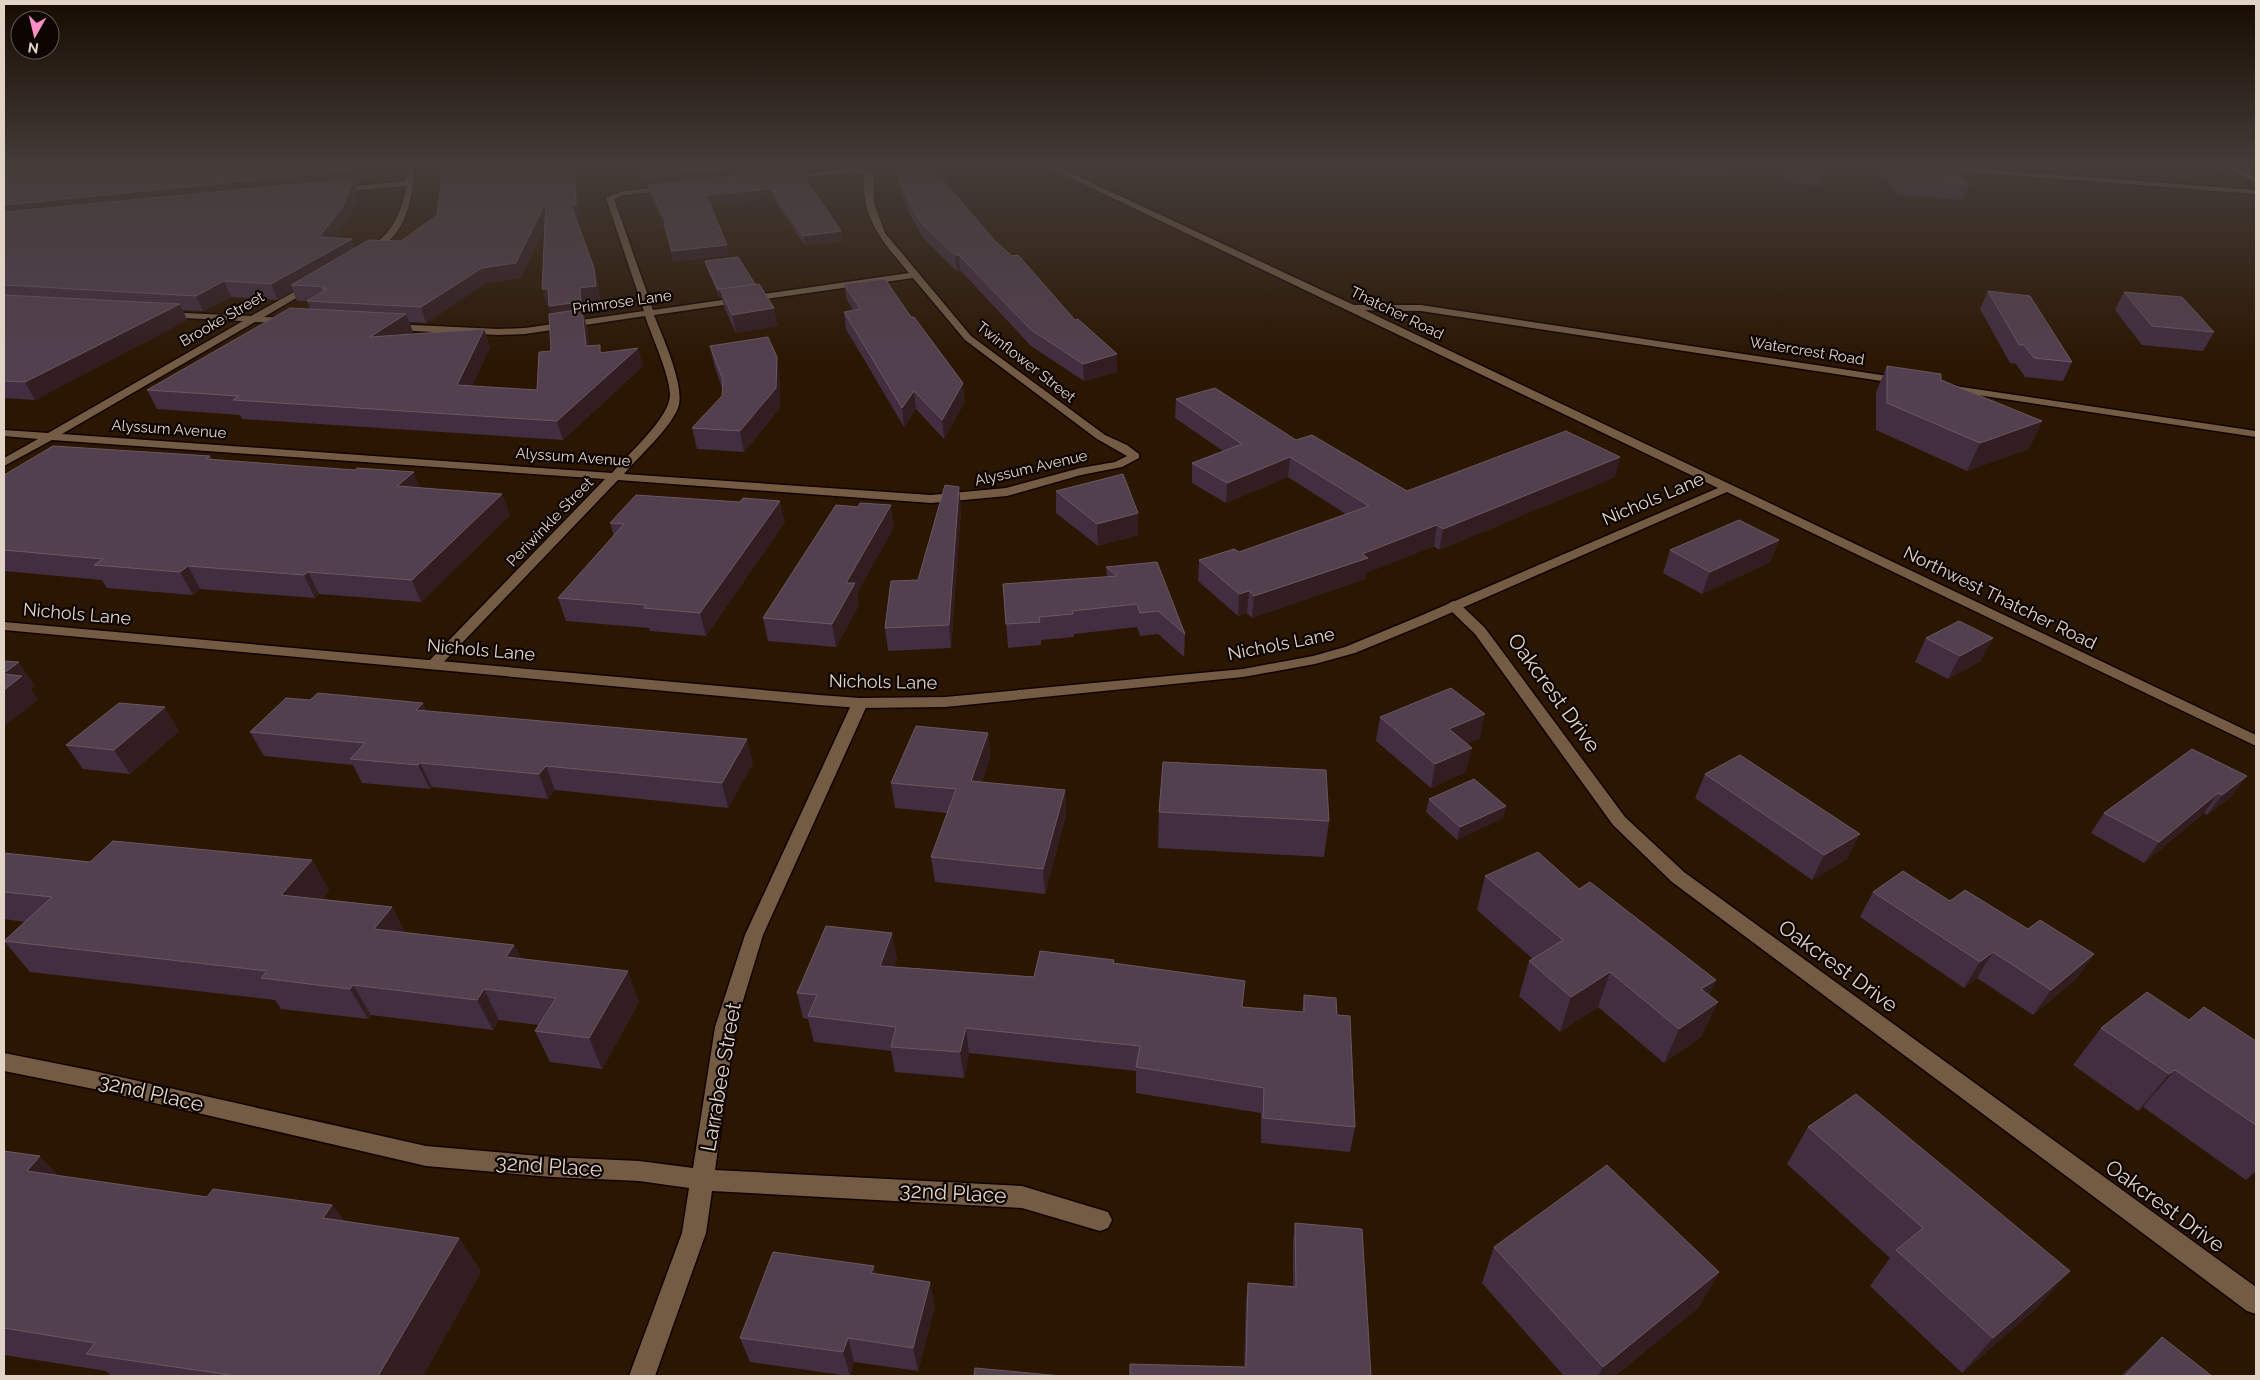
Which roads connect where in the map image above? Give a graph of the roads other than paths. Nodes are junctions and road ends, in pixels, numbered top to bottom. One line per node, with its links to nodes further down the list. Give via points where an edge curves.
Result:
1 (396, 231): 5 (street)
2 (621, 231): 10 (street, Periwinkle Street)
3 (880, 231): 6 (street, Twinflower Street)
4 (1189, 231): 8 (street, Thatcher Road)
5 (366, 254)
6 (914, 275): 10 (street, Primrose Lane); 19 (street, Twinflower Street, via 985,353 1101,437)
7 (325, 278): 11 (street, Brooke Street)
8 (1353, 308): 14 (street, Watercrest Road, via 1420,308); 22 (street, Thatcher Road)
9 (152, 314): 11 (street)
10 (649, 314): 13 (street, Primrose Lane, via 507,332); 21 (street, Periwinkle Street, via 672,381 673,407)
11 (251, 319): 12 (street); 18 (street, Brooke Street)
12 (299, 322)
13 (385, 327)
14 (1910, 382)
15 (1940, 386): 17 (street)
16 (4, 433): 18 (street, Alyssum Avenue)
17 (2256, 434)
18 (50, 436): 20 (street, Brooke Street); 21 (street, Alyssum Avenue)
19 (1135, 456): 21 (street, Alyssum Avenue, via 1118,465 984,496 931,499)
20 (4, 463)
21 (616, 475): 25 (street, Periwinkle Street)
22 (1727, 488): 23 (street, Nichols Lane); 27 (street, Northwest Thatcher Road)
23 (1453, 605): 26 (street, Nichols Lane, via 1350,650 1243,673 945,702); 31 (street, Oakcrest Drive, via 1480,631 1620,820 1678,877)
24 (4, 626): 25 (street, Nichols Lane)
25 (434, 664): 26 (street, Nichols Lane)
26 (860, 703): 29 (street, Larrabee Street, via 754,935 725,1026)
27 (2256, 741)
28 (4, 1062): 29 (street, 32nd Place, via 426,1156 552,1168 639,1171)
29 (703, 1180): 30 (street, 32nd Place, via 1022,1197); 32 (street, Larrabee Street, via 694,1233)
30 (1100, 1220)
31 (2256, 1302)
32 (642, 1376)

